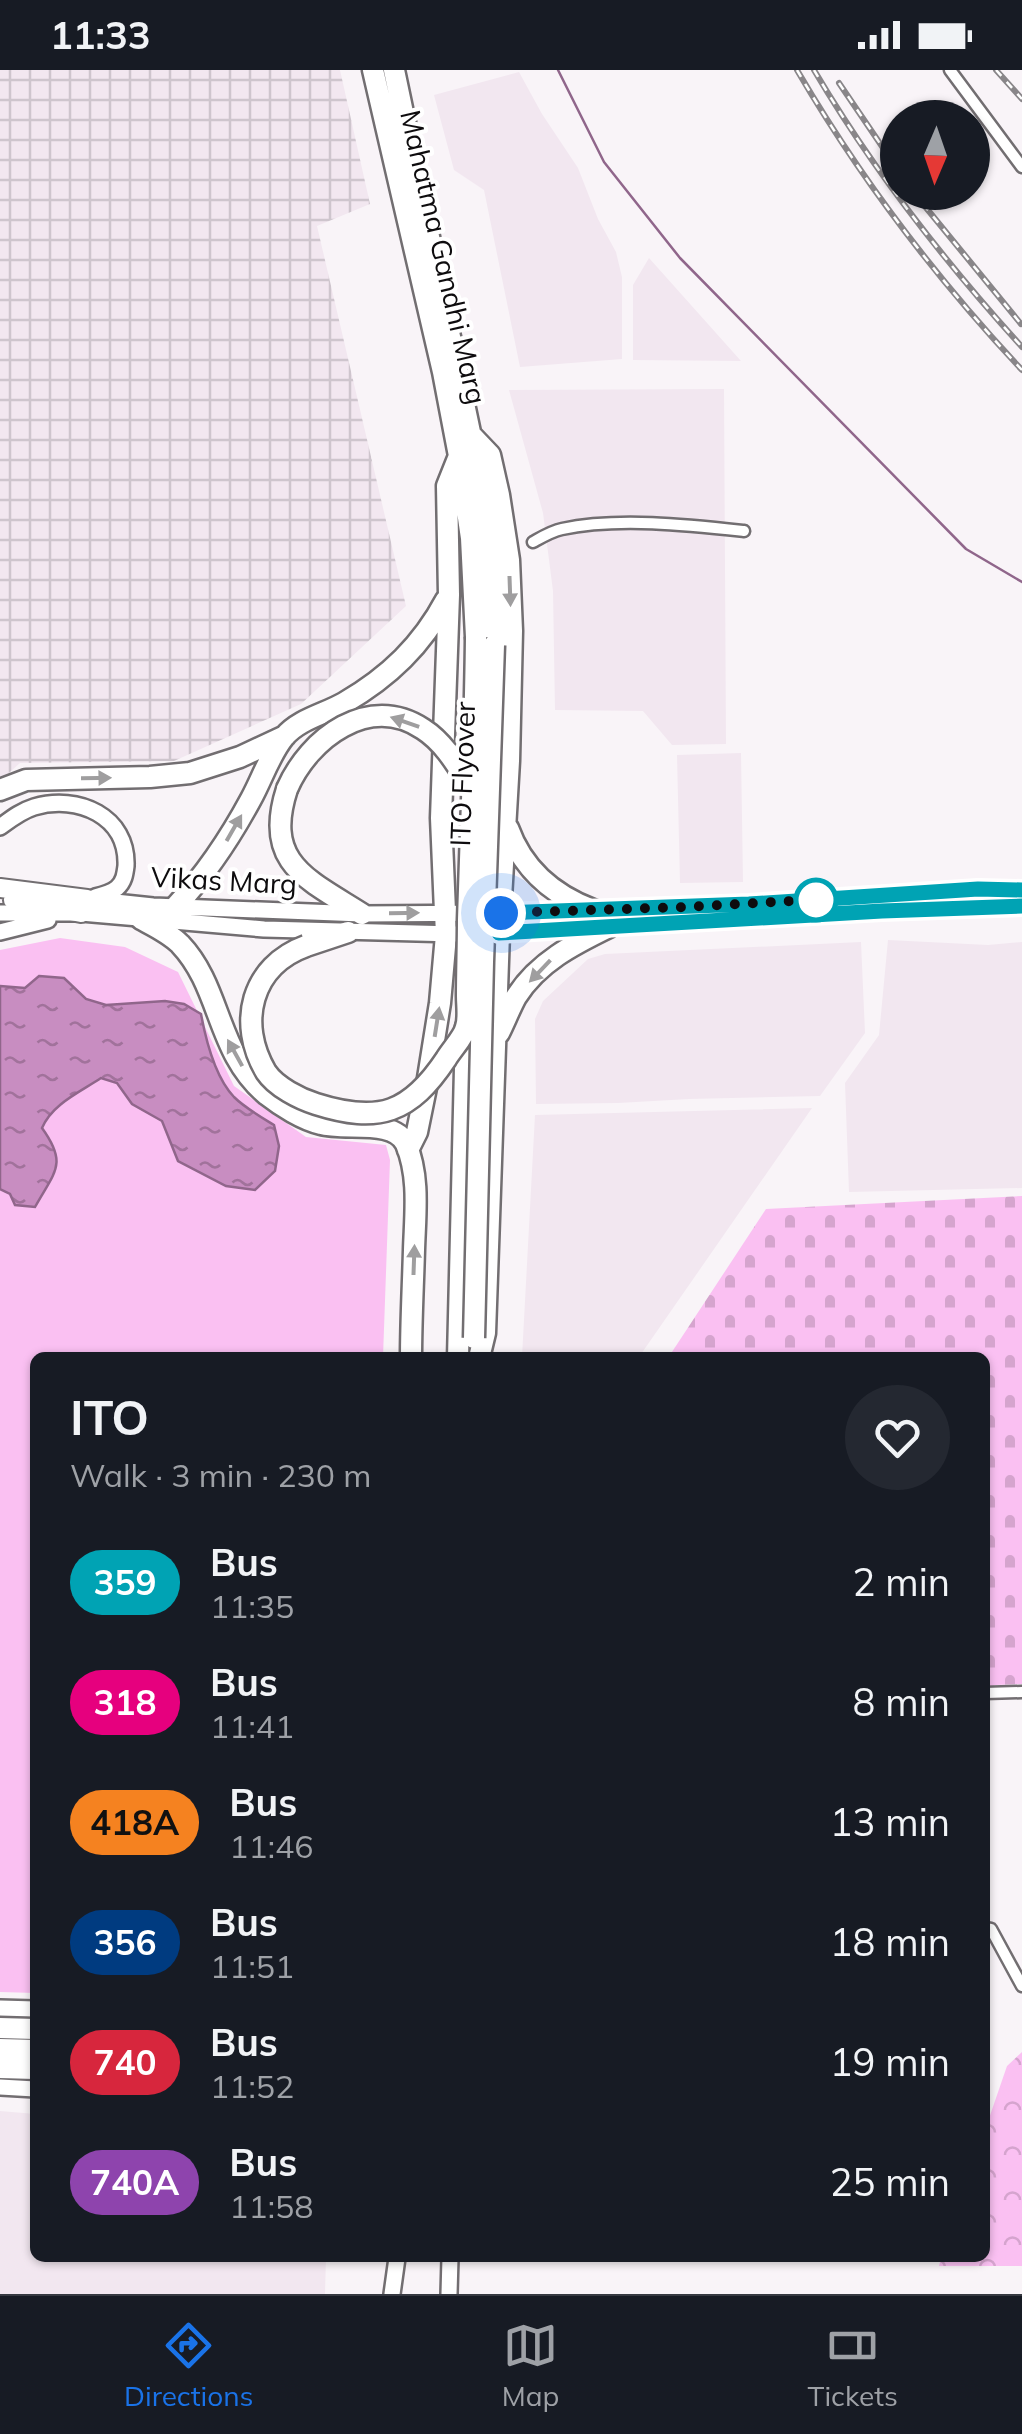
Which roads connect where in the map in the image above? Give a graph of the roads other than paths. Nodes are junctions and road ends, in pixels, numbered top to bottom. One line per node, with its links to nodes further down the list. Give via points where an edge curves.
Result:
1 (373, 70): 6 (highway, Mahatma Gandhi Marg)
2 (394, 70): 5 (highway, Mahatma Gandhi Marg)
3 (950, 70): 4 (street)
4 (1022, 166)
5 (470, 434): 8 (highway, ITO Flyover); 16 (highway, one-way to 16, via 490,455 509,560)
6 (459, 456): 8 (highway, ITO Flyover); 10 (highway, via 447,486)
7 (744, 531): 9 (street, via 616,524 560,529)
8 (480, 538): 11 (highway, ITO Flyover)
9 (533, 542)
10 (449, 595): 12 (highway, via 431,629 377,682); 15 (highway)
11 (485, 641): 13 (highway, ITO Flyover, bridge); 37 (highway, ITO Flyover, bridge, via 483,962)
12 (285, 736): 14 (highway, one-way to 12, via 26,780 190,773); 22 (highway, one-way to 12, via 214,862)
13 (472, 788): 27 (highway, one-way to 27, bridge, via 424,729 396,716 351,722 317,744 294,771 281,807 280,840 304,876); 34 (highway, ITO Flyover, bridge)
14 (0, 790)
15 (441, 818): 16 (highway, via 478,829); 26 (highway)
16 (506, 820): 24 (highway, via 516,849 538,875 564,898); 29 (highway)
17 (0, 827): 21 (main road, via 52,804 84,808 110,821 124,847 124,878)
18 (0, 888): 21 (main road, Vikas Marg, via 62,894)
19 (1022, 890): 24 (main road)
20 (0, 900): 21 (main road, Vikas Marg)
21 (84, 906): 22 (main road, Vikas Marg); 25 (main road, Vikas Marg); 28 (main road, Vikas Marg); 31 (main road)
22 (176, 906): 27 (main road, Vikas Marg)
23 (1022, 906): 30 (main road)
24 (593, 910): 29 (main road)
25 (0, 912)
26 (446, 912): 27 (main road, Vikas Marg, one-way to 26); 29 (main road, Vikas Marg); 33 (highway)
27 (362, 914)
28 (141, 919): 32 (main road, Vikas Marg); 36 (highway, one-way to 28, via 389,1128 320,1124 267,1095 234,1056 208,988 180,943)
29 (500, 923): 30 (main road); 33 (main road, Vikas Marg); 35 (highway)
30 (609, 927): 35 (highway, one-way to 35, via 548,961 517,996)
31 (0, 932)
32 (348, 932): 33 (main road, Vikas Marg); 34 (highway, bridge, via 281,960 254,998 255,1046 274,1081 336,1110 386,1111 426,1087)
33 (446, 934): 36 (highway, one-way to 33, via 428,1078)
34 (466, 1028): 37 (highway, ITO Flyover)
35 (496, 1041): 37 (highway, via 485,1333)
36 (408, 1150): 38 (highway, one-way to 36, via 416,1189)
37 (464, 1350)
38 (410, 1352)
39 (1022, 1692): 40 (street)
40 (990, 1693)
41 (990, 1930): 42 (street)
42 (1022, 1986)
43 (0, 2008): 44 (main road)
44 (30, 2009)
45 (0, 2028): 46 (highway)
46 (30, 2029)
47 (0, 2049): 48 (highway)
48 (30, 2050)
49 (0, 2068): 50 (highway)
50 (30, 2069)
51 (0, 2087): 52 (main road)
52 (30, 2089)
53 (387, 2262): 56 (main road)
54 (396, 2262): 56 (main road)
55 (450, 2262): 57 (main road)
56 (390, 2294)
57 (449, 2294)

